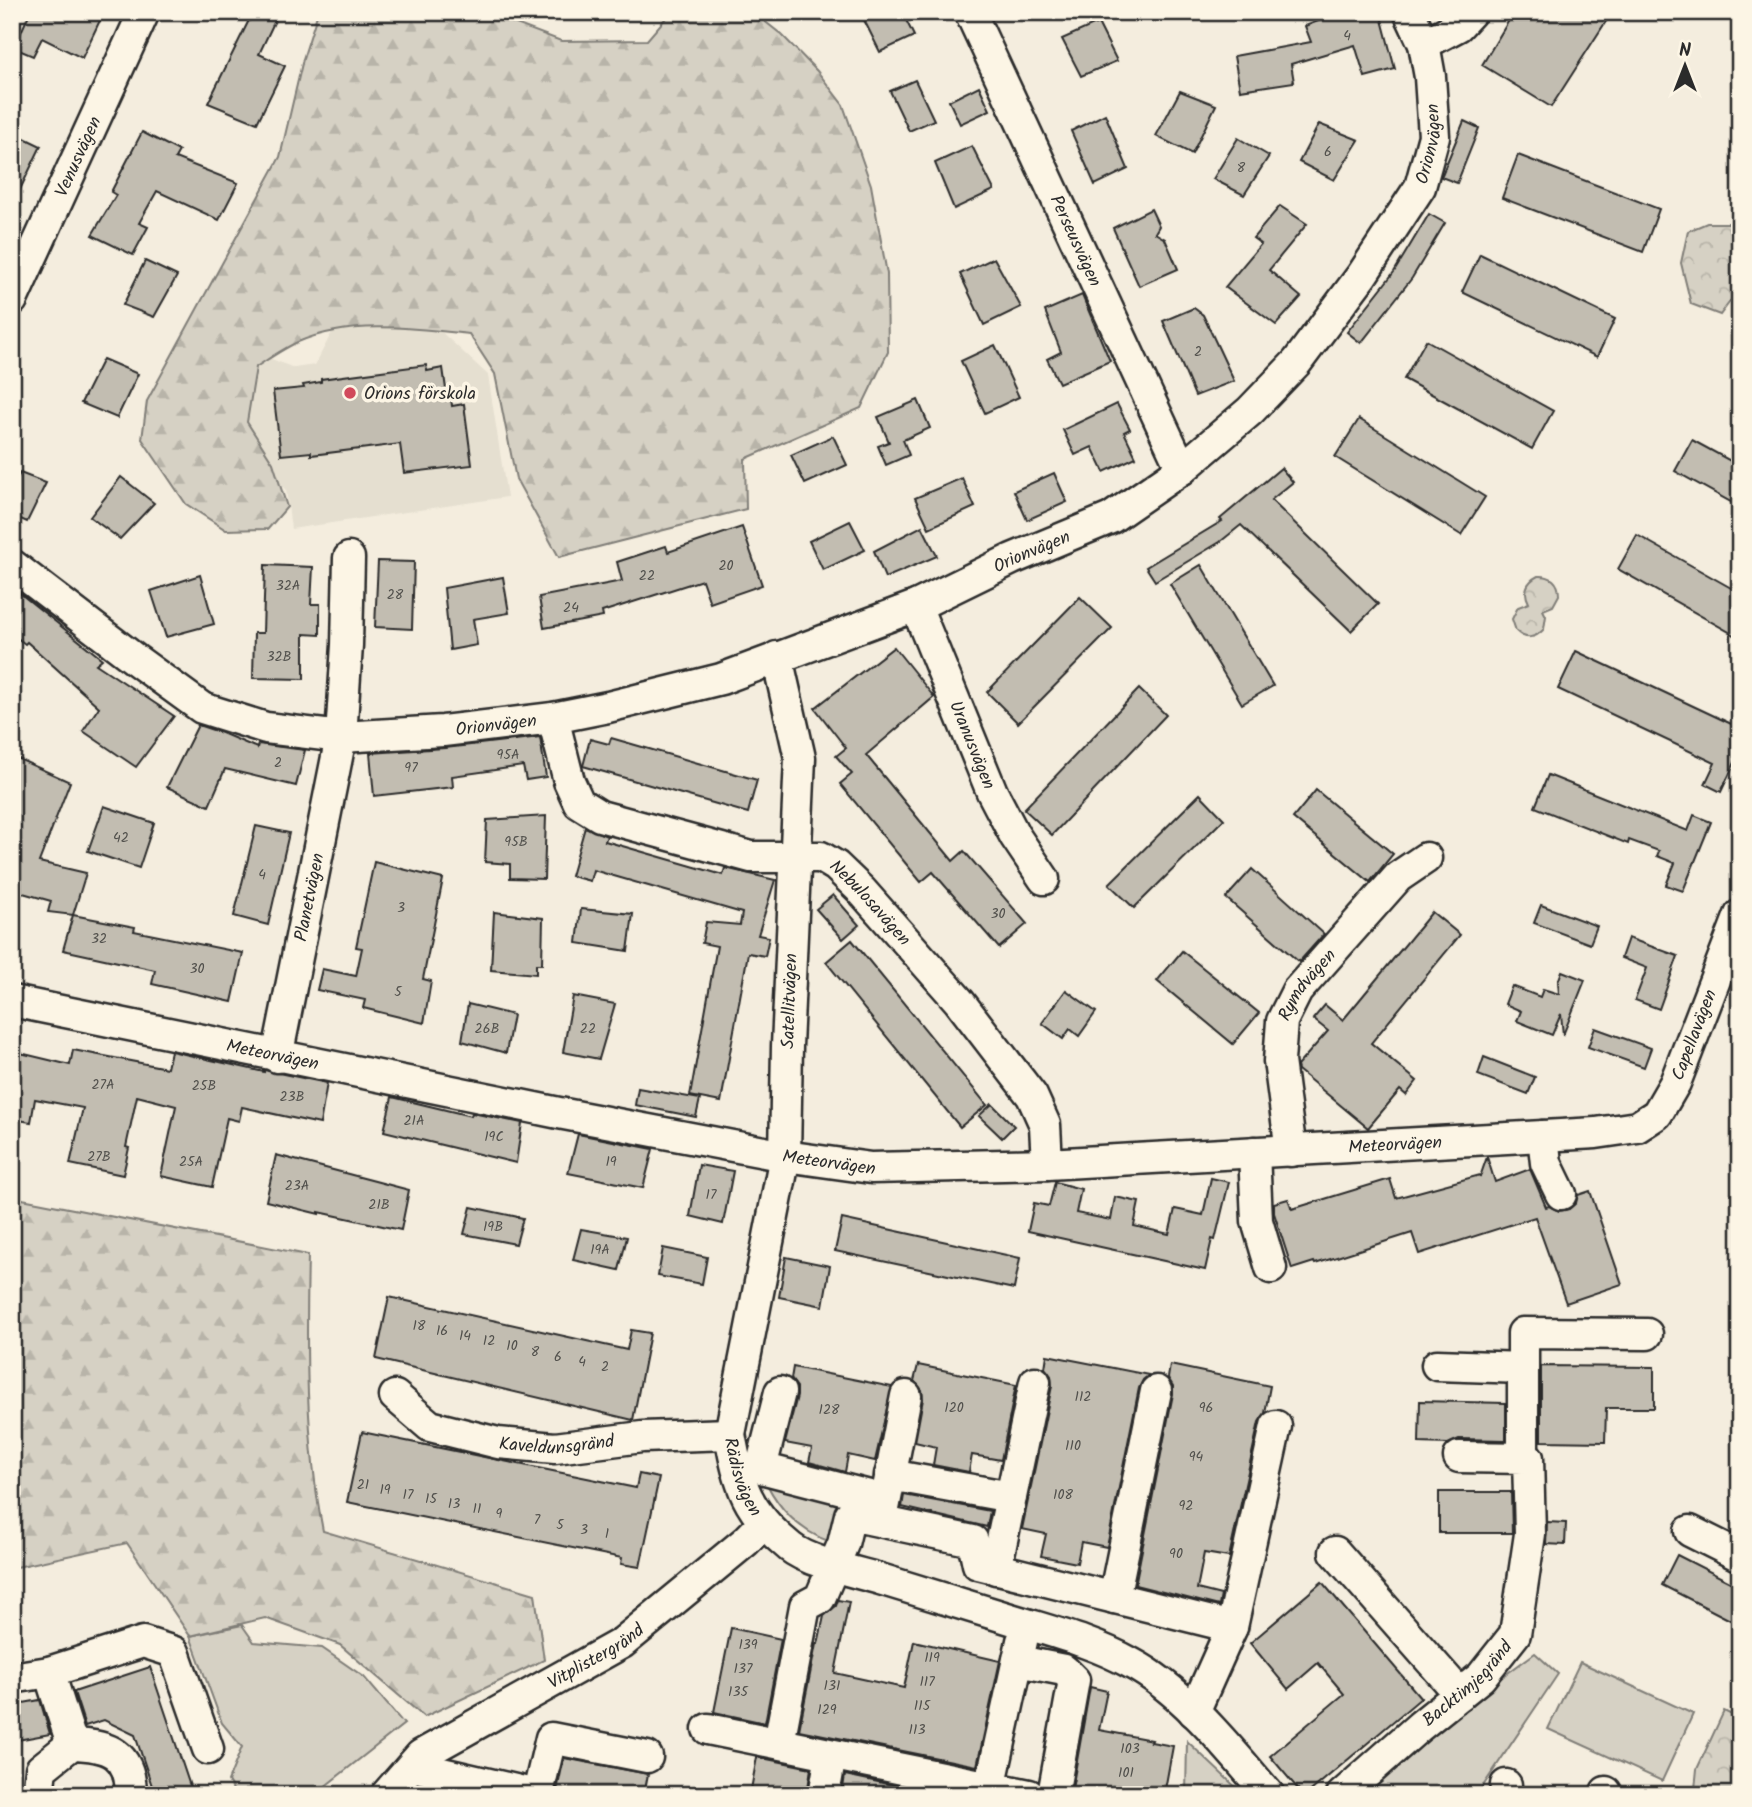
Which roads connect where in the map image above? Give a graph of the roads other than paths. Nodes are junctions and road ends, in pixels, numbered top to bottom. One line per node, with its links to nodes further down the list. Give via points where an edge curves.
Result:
1 (144, 12): 6 (street, Venusvägen)
2 (970, 12): 7 (street, Perseusvägen)
3 (1409, 12): 5 (street, Orionvägen)
4 (1471, 12): 5 (street, via 1458,26)
5 (1424, 44): 7 (street, Orionvägen, via 1434,136 1420,187 1297,362 1250,411)
6 (12, 300)
7 (1182, 469): 10 (street, Orionvägen, via 1111,518)
8 (349, 558): 13 (street)
9 (12, 565): 13 (street, Orionvägen, via 202,708 266,728)
10 (916, 606): 11 (street, Orionvägen); 16 (street, Uranusvägen, via 992,792)
11 (777, 657): 12 (street, Orionvägen, via 721,678); 14 (street, Satellitvägen, via 800,758)
12 (554, 718): 13 (street, Orionvägen); 14 (street, Nebulosavägen, via 579,803 600,816 751,857)
13 (341, 737): 19 (street, Planetvägen)
14 (795, 856): 24 (street, Satellitvägen); 25 (street, Nebulosavägen, via 821,857 836,866 959,1001 1032,1096 1045,1125)
15 (1426, 858): 22 (street, Rymdvägen, via 1398,877 1297,991 1282,1021 1279,1061)
16 (1044, 879)
17 (1740, 915): 20 (street, Capellavägen, via 1675,1083)
18 (12, 1001): 19 (street, Meteorvägen)
19 (277, 1057): 24 (street, Meteorvägen)
20 (1657, 1114): 21 (street, Meteorvägen, via 1637,1126)
21 (1544, 1136): 22 (street, Meteorvägen); 26 (street, via 1546,1163)
22 (1290, 1151): 23 (street, Meteorvägen)
23 (1254, 1152): 25 (street, Meteorvägen); 27 (street, via 1257,1221)
24 (785, 1156): 25 (street, Meteorvägen, via 871,1168); 29 (street, Satellitvägen)
25 (1047, 1164)
26 (1561, 1194)
27 (1271, 1268)
28 (1647, 1334): 31 (street, Backtimjegränd, via 1523,1333)
29 (746, 1344): 38 (street, Rädisvägen)
30 (1437, 1365): 31 (street)
31 (1523, 1368): 40 (street, Backtimjegränd)
32 (1035, 1382): 41 (street)
33 (1156, 1391): 49 (street)
34 (780, 1392): 42 (street, Rädisvägen, via 761,1468)
35 (396, 1396): 38 (street, Kaveldunsgränd, via 430,1426 498,1443 555,1448 642,1437)
36 (906, 1396): 42 (street)
37 (1276, 1426): 52 (street)
38 (730, 1434): 43 (street, Rädisvägen, via 745,1496)
39 (1459, 1457): 40 (street)
40 (1523, 1458): 56 (street, Backtimjegränd, via 1528,1458 1530,1534 1515,1634 1481,1677)
41 (1011, 1497): 42 (street, Rädisvägen); 48 (street)
42 (886, 1499): 47 (street, Rädisvägen, via 850,1515); 48 (street, Rädisvägen, via 973,1541)
43 (764, 1523): 47 (street, Rädisvägen, via 793,1549); 64 (street, Vitplistergränd, via 622,1643 421,1755)
44 (1690, 1531): 46 (street)
45 (1335, 1552): 56 (street)
46 (1740, 1556)
47 (833, 1566): 50 (street, Rädisvägen); 59 (street, Rädisvägen, via 820,1598 805,1606)
48 (987, 1567): 49 (street); 50 (street)
49 (1114, 1598): 52 (street)
50 (971, 1607): 51 (street, Rädisvägen)
51 (1025, 1623): 53 (street); 57 (street, Rädisvägen, via 1082,1640 1133,1664)
52 (1232, 1626): 57 (street)
53 (1018, 1661): 66 (street); 72 (street, via 1064,1670 1074,1680)
54 (49, 1672): 55 (street); 60 (street); 61 (street, via 143,1642 174,1652)
55 (12, 1678)
56 (1460, 1694): 74 (street, Backtimjegränd)
57 (1194, 1712): 73 (street, Rädisvägen)
58 (708, 1729): 59 (street)
59 (779, 1743): 62 (street)
60 (72, 1744): 68 (street, via 41,1769); 69 (street, via 98,1745 119,1755 131,1780)
61 (208, 1749)
62 (831, 1755): 65 (street); 70 (street)
63 (647, 1757): 67 (street, Vitplistergränd, via 551,1738)
64 (397, 1783): 67 (street, Vitplistergränd)
65 (920, 1784): 66 (street)
66 (990, 1788): 71 (street)
67 (537, 1794)
68 (38, 1795)
69 (131, 1795)
70 (824, 1795)
71 (1029, 1795)
72 (1053, 1795)
73 (1269, 1795)
74 (1342, 1795)

